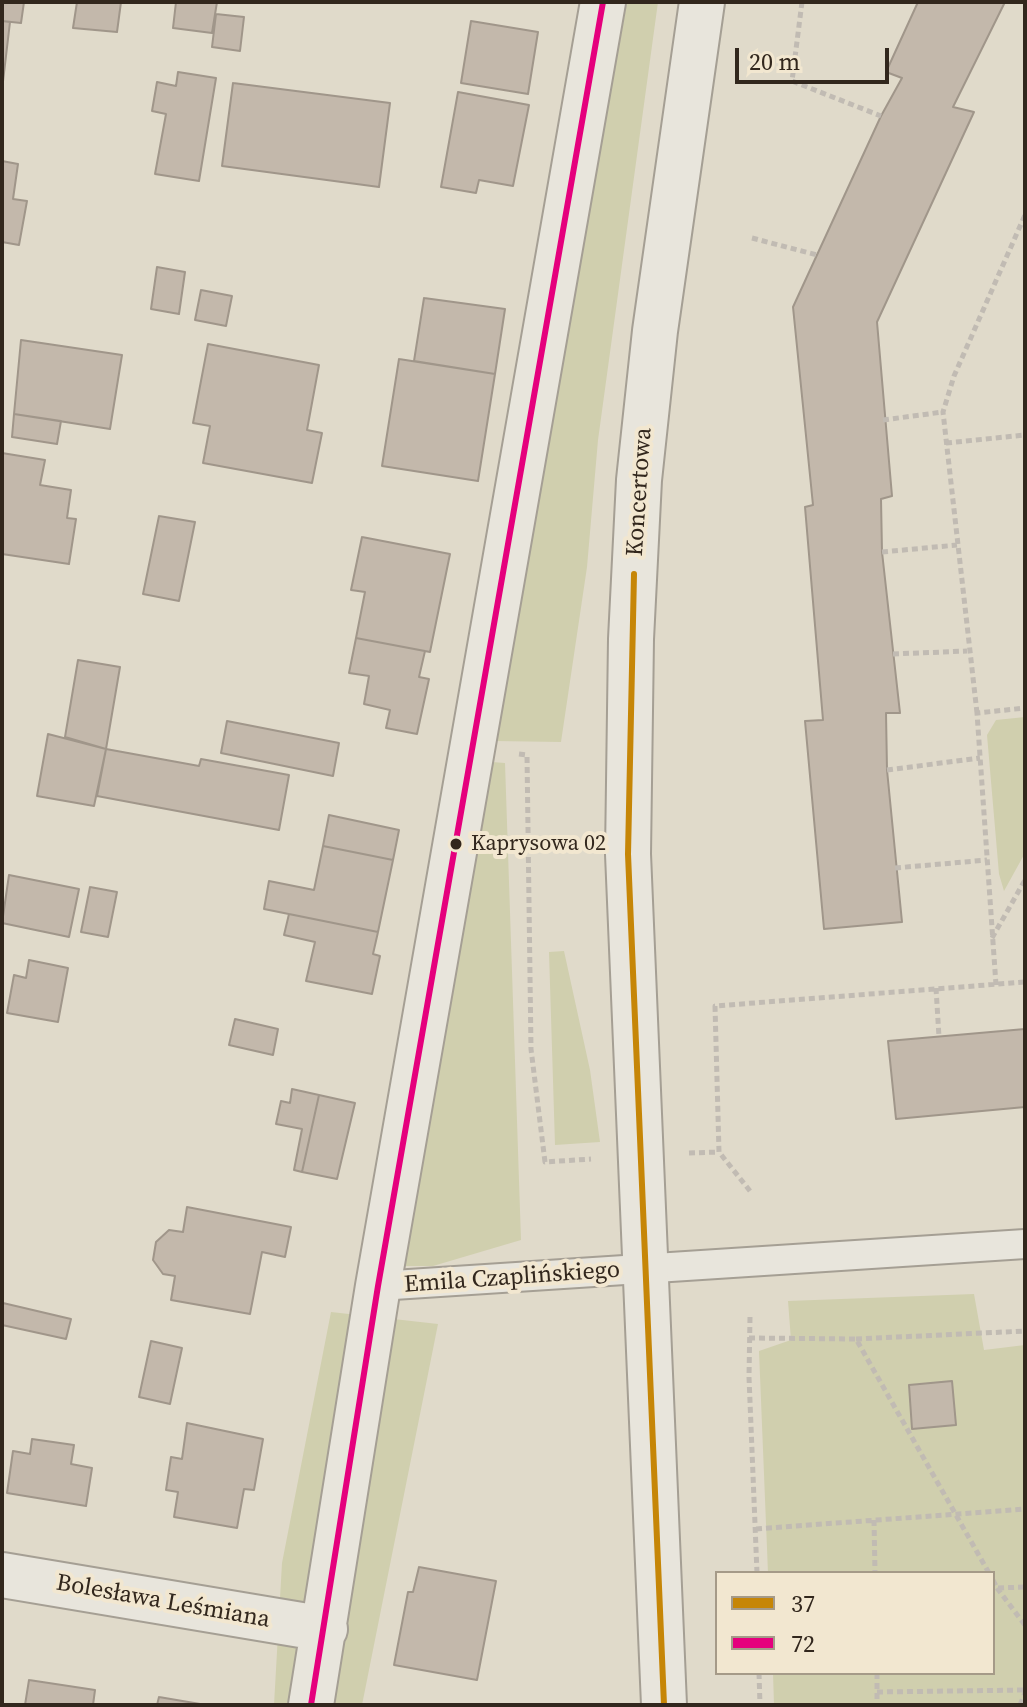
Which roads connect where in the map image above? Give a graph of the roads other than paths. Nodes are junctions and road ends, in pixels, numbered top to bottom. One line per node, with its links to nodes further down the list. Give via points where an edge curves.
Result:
1 (603, 2): 5 (street, Emila Czaplińskiego)
2 (702, 2): 4 (street, Koncertowa, via 655,331 634,578 628,854)
3 (1025, 1244): 4 (lane, Emila Czaplińskiego)
4 (646, 1269): 5 (lane, Emila Czaplińskiego); 9 (street, Koncertowa)
5 (378, 1286): 7 (street, Emila Czaplińskiego)
6 (2, 1575): 7 (street, Bolesława Leśmiana)
7 (325, 1629): 8 (street, Emila Czaplińskiego)
8 (311, 1705)
9 (664, 1705)

